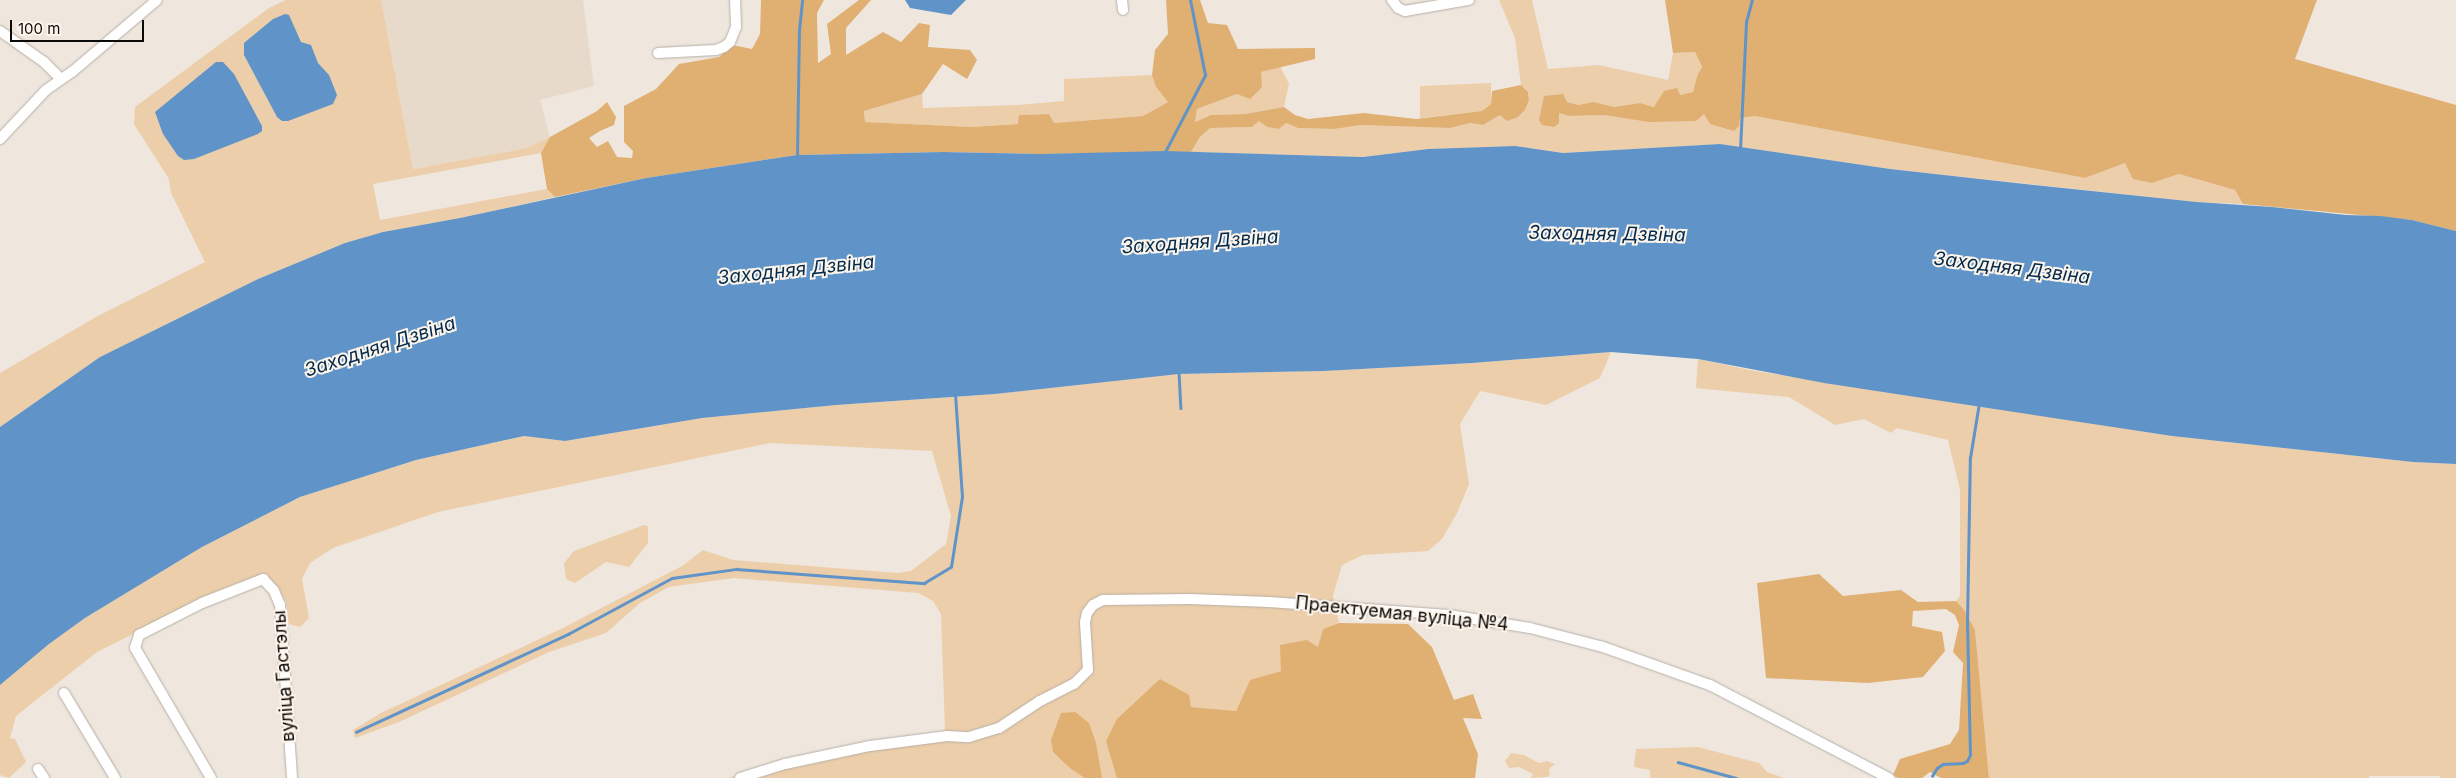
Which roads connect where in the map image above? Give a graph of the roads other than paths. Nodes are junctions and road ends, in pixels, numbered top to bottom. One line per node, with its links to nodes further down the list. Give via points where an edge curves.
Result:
1 (157, 0): 7 (street)
2 (735, 0): 6 (street, via 736,27 730,42 724,47)
3 (1392, 0): 4 (street, via 1405,11)
4 (1469, 0)
5 (0, 31): 7 (street, via 44,62)
6 (658, 53)
7 (61, 79): 8 (street, via 46,90)
8 (0, 139)
9 (64, 693): 12 (street)
10 (38, 769): 11 (street)
11 (44, 778)
12 (115, 778)
13 (211, 778): 14 (street, вуліца Гастэлы, via 135,648 139,635 202,603 263,579 274,591 280,605)
14 (292, 778)
15 (740, 778): 16 (street, Праектуемая вуліца №4, via 786,764 870,746 947,736 970,737 999,728 1040,701 1074,684 1088,670 1085,622 1093,605 1103,600 1190,599 1448,615 1530,628 1602,647 1710,685)
16 (1889, 778)

